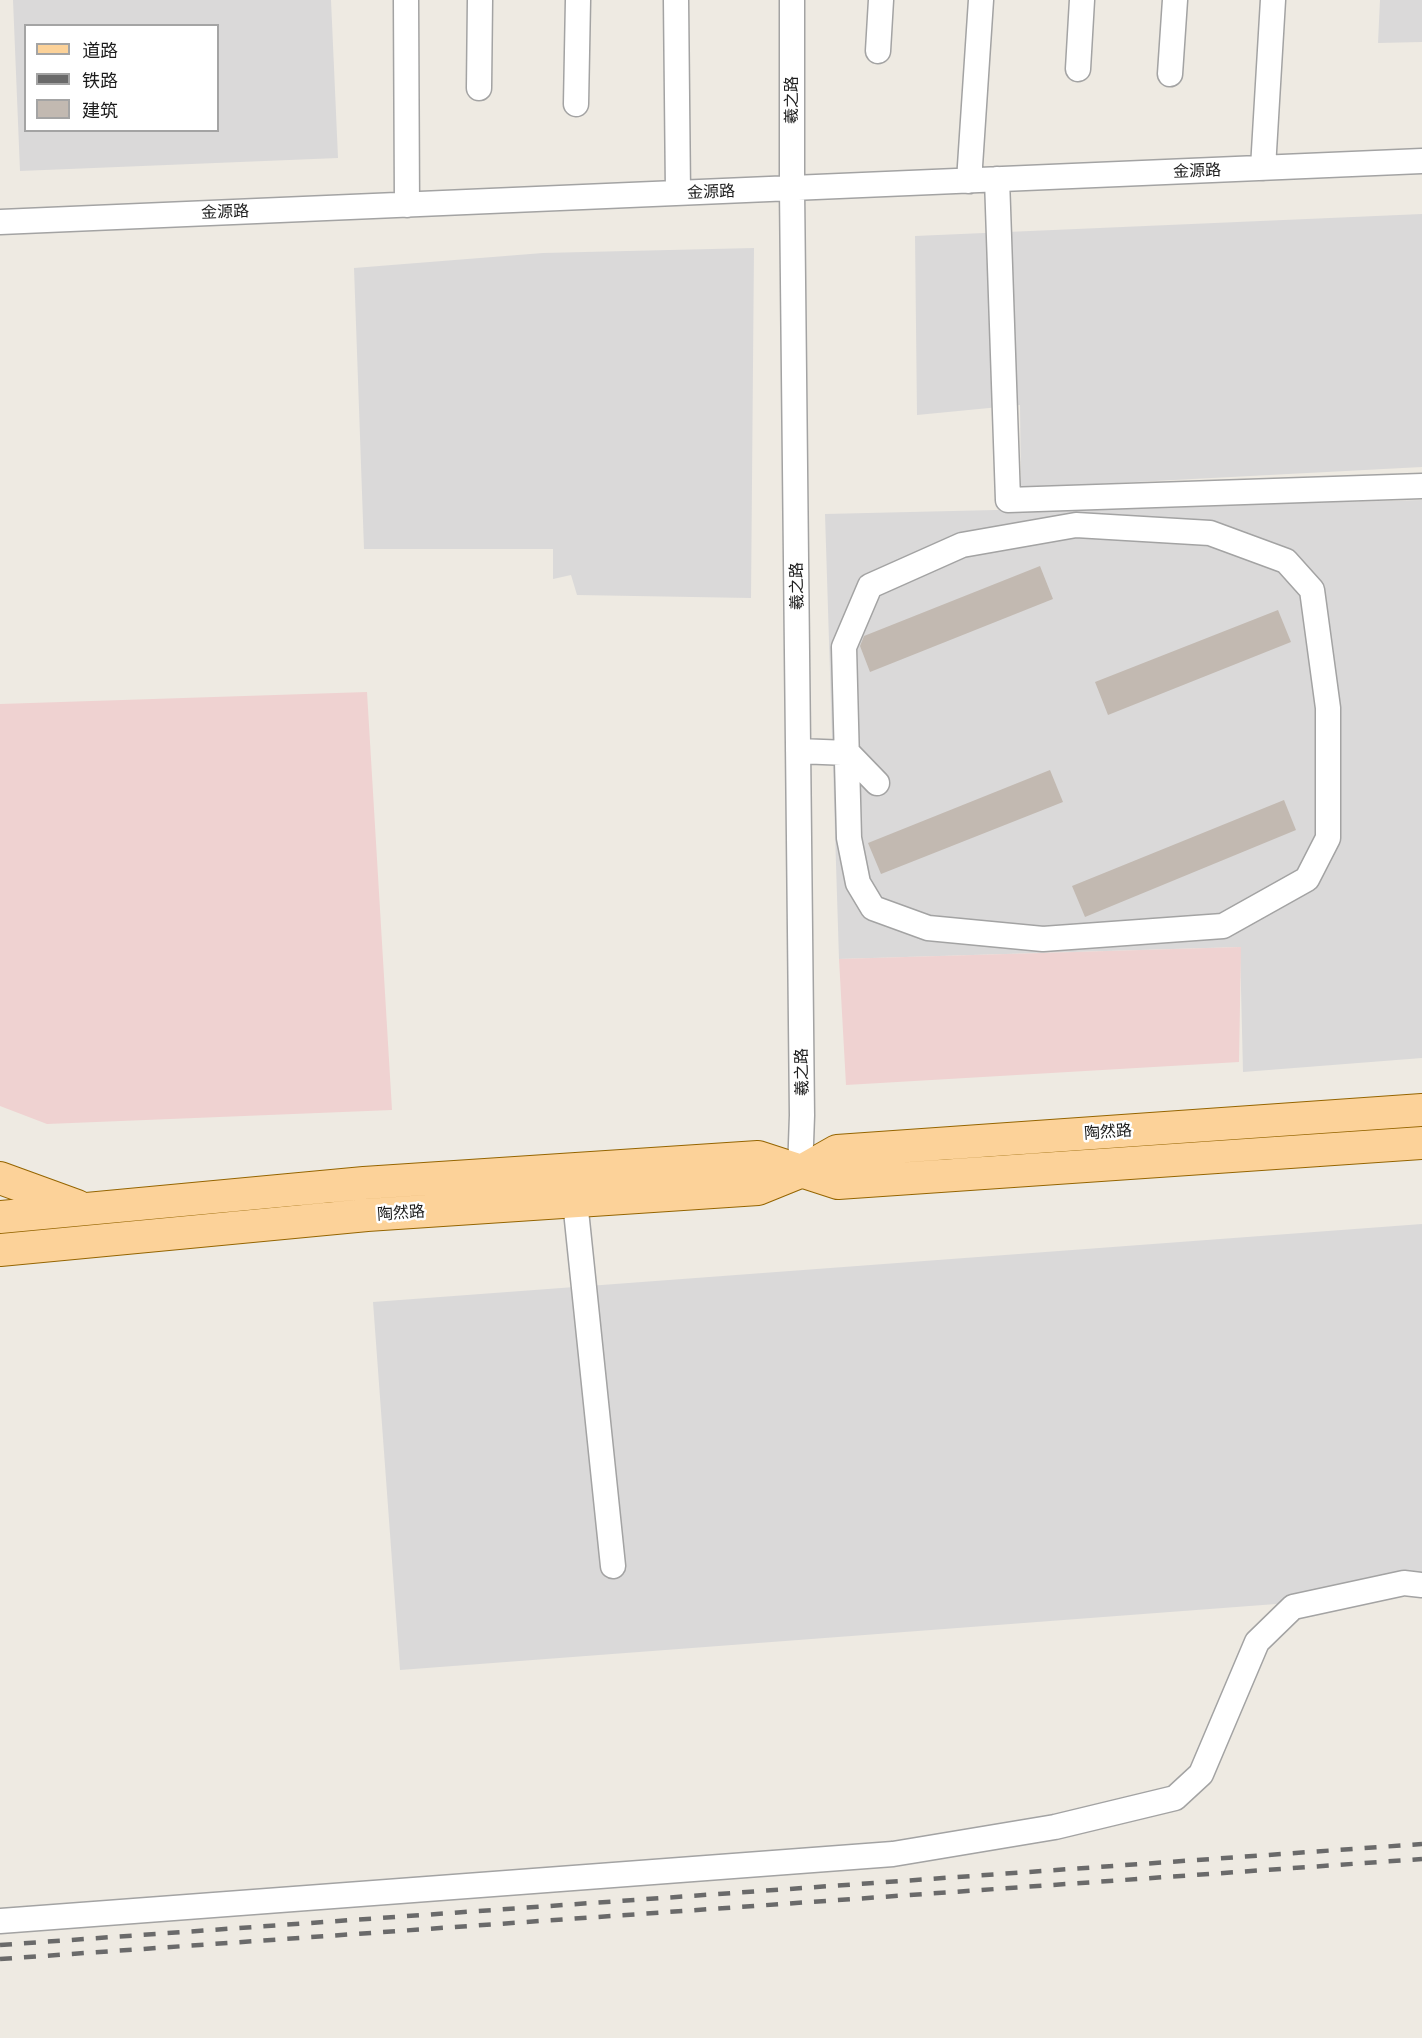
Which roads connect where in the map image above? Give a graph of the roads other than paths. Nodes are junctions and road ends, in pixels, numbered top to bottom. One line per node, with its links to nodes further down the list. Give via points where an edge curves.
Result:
1 (406, 0): 22 (street)
2 (480, 0): 14 (street)
3 (578, 0): 15 (street)
4 (676, 0): 21 (street)
5 (792, 0): 20 (street, 羲之路)
6 (881, 0): 11 (street)
7 (981, 0): 19 (street)
8 (1082, 0): 12 (street)
9 (1175, 0): 13 (street)
10 (1273, 0): 17 (street)
11 (878, 51)
12 (1077, 69)
13 (1170, 74)
14 (479, 88)
15 (576, 104)
16 (1422, 161): 17 (street, 金源路)
17 (1263, 168): 18 (street, 金源路)
18 (997, 180): 19 (street, 金源路); 24 (street, via 1008,500)
19 (969, 181): 20 (street, 金源路)
20 (792, 189): 21 (street, 金源路); 25 (street, 羲之路)
21 (678, 193): 22 (street, 金源路)
22 (407, 205): 23 (street, 金源路)
23 (0, 222)
24 (1422, 486)
25 (798, 751): 26 (street); 30 (street, 羲之路)
26 (848, 753): 26 (street, via 849,838 858,883 873,908 928,928 1044,939 1223,926 1307,879 1328,838 1328,708 1312,590 1286,561 1210,533 1076,525 962,545 870,585 844,647); 27 (street)
27 (877, 783)
28 (1422, 1110): 30 (main road, 陶然路, via 837,1151)
29 (1422, 1143): 30 (main road, 陶然路, via 838,1183)
30 (800, 1172): 32 (main road, 陶然路, via 758,1189); 33 (main road, 陶然路, via 758,1157 364,1183)
31 (0, 1178): 33 (main road)
32 (575, 1201): 35 (main road, 陶然路, via 367,1215); 36 (street)
33 (86, 1209): 34 (main road, 陶然路)
34 (0, 1217)
35 (0, 1250)
36 (613, 1566)
37 (1422, 1585): 38 (street, via 1404,1582 1293,1607 1257,1642 1201,1774 1175,1798 1066,1824 893,1854)
38 (0, 1921)

